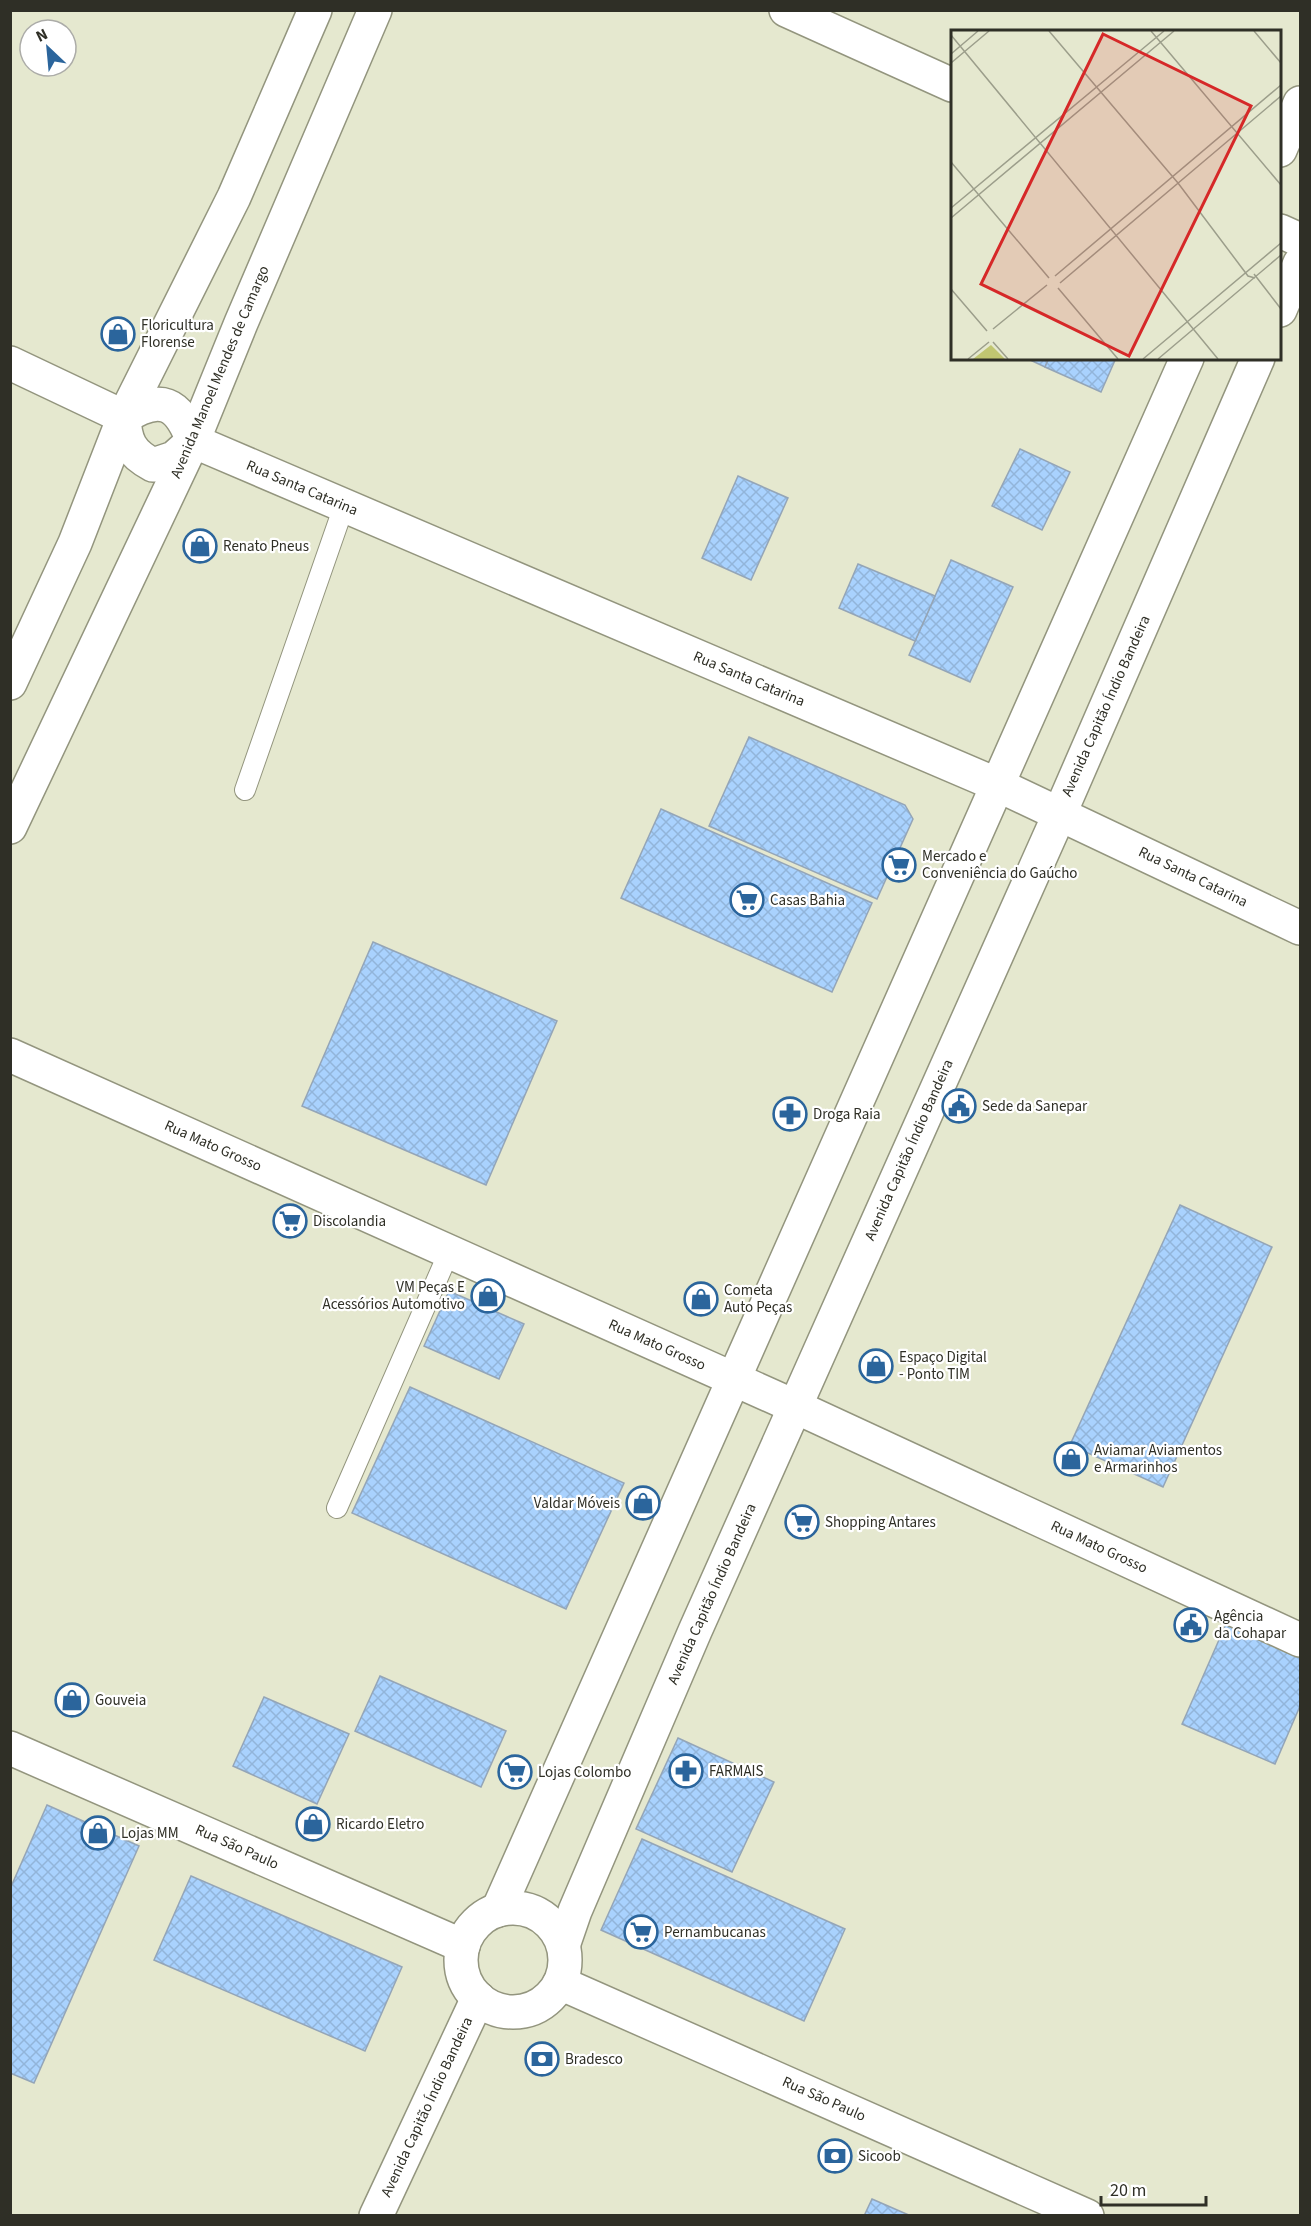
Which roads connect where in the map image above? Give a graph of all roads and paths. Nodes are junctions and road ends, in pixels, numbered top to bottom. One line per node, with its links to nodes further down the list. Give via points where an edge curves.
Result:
1 (315, 10): 14 (street, via 234,197)
2 (375, 10): 15 (street, Avenida Manoel Mendes de Camargo)
3 (786, 10): 4 (street)
4 (951, 85)
5 (1300, 103): 6 (street)
6 (1281, 148)
7 (1281, 231): 8 (street)
8 (1300, 240)
9 (1300, 263): 10 (street)
10 (1281, 308)
11 (1186, 360): 18 (street)
12 (1257, 360): 20 (street, Avenida Capitão Índio Bandeira)
13 (10, 363): 14 (street)
14 (124, 417): 15 (street, via 153,403 172,407 185,421); 15 (street, via 125,435 131,447 153,465 174,458); 17 (street, via 75,543)
15 (193, 441): 16 (street, Rua Santa Catarina); 21 (street, Avenida Manoel Mendes de Camargo)
16 (344, 506): 18 (street, Rua Santa Catarina); 19 (lane)
17 (10, 683)
18 (998, 785): 20 (street, Rua Santa Catarina); 25 (street)
19 (245, 789)
20 (1060, 813): 22 (street, Rua Santa Catarina); 26 (street, Avenida Capitão Índio Bandeira)
21 (10, 828)
22 (1300, 928)
23 (10, 1055): 24 (street, Rua Mato Grosso)
24 (449, 1252): 25 (street, Rua Mato Grosso); 27 (lane)
25 (735, 1379): 26 (street, Rua Mato Grosso); 30 (street)
26 (796, 1407): 28 (street, Rua Mato Grosso); 31 (street, Avenida Capitão Índio Bandeira, via 695,1630)
27 (337, 1508)
28 (1300, 1640)
29 (10, 1748): 32 (street, Rua São Paulo)
30 (498, 1910): 31 (street, via 514,1907 545,1917); 32 (street, via 482,1917)
31 (564, 1943): 33 (street, via 566,1964)
32 (463, 1946): 34 (street, via 461,1965 466,1983)
33 (560, 1983): 34 (street, via 549,1999 523,2011 494,2009); 36 (street, Rua São Paulo)
34 (478, 1998): 35 (street, Avenida Capitão Índio Bandeira)
35 (376, 2216)
36 (1087, 2216)

